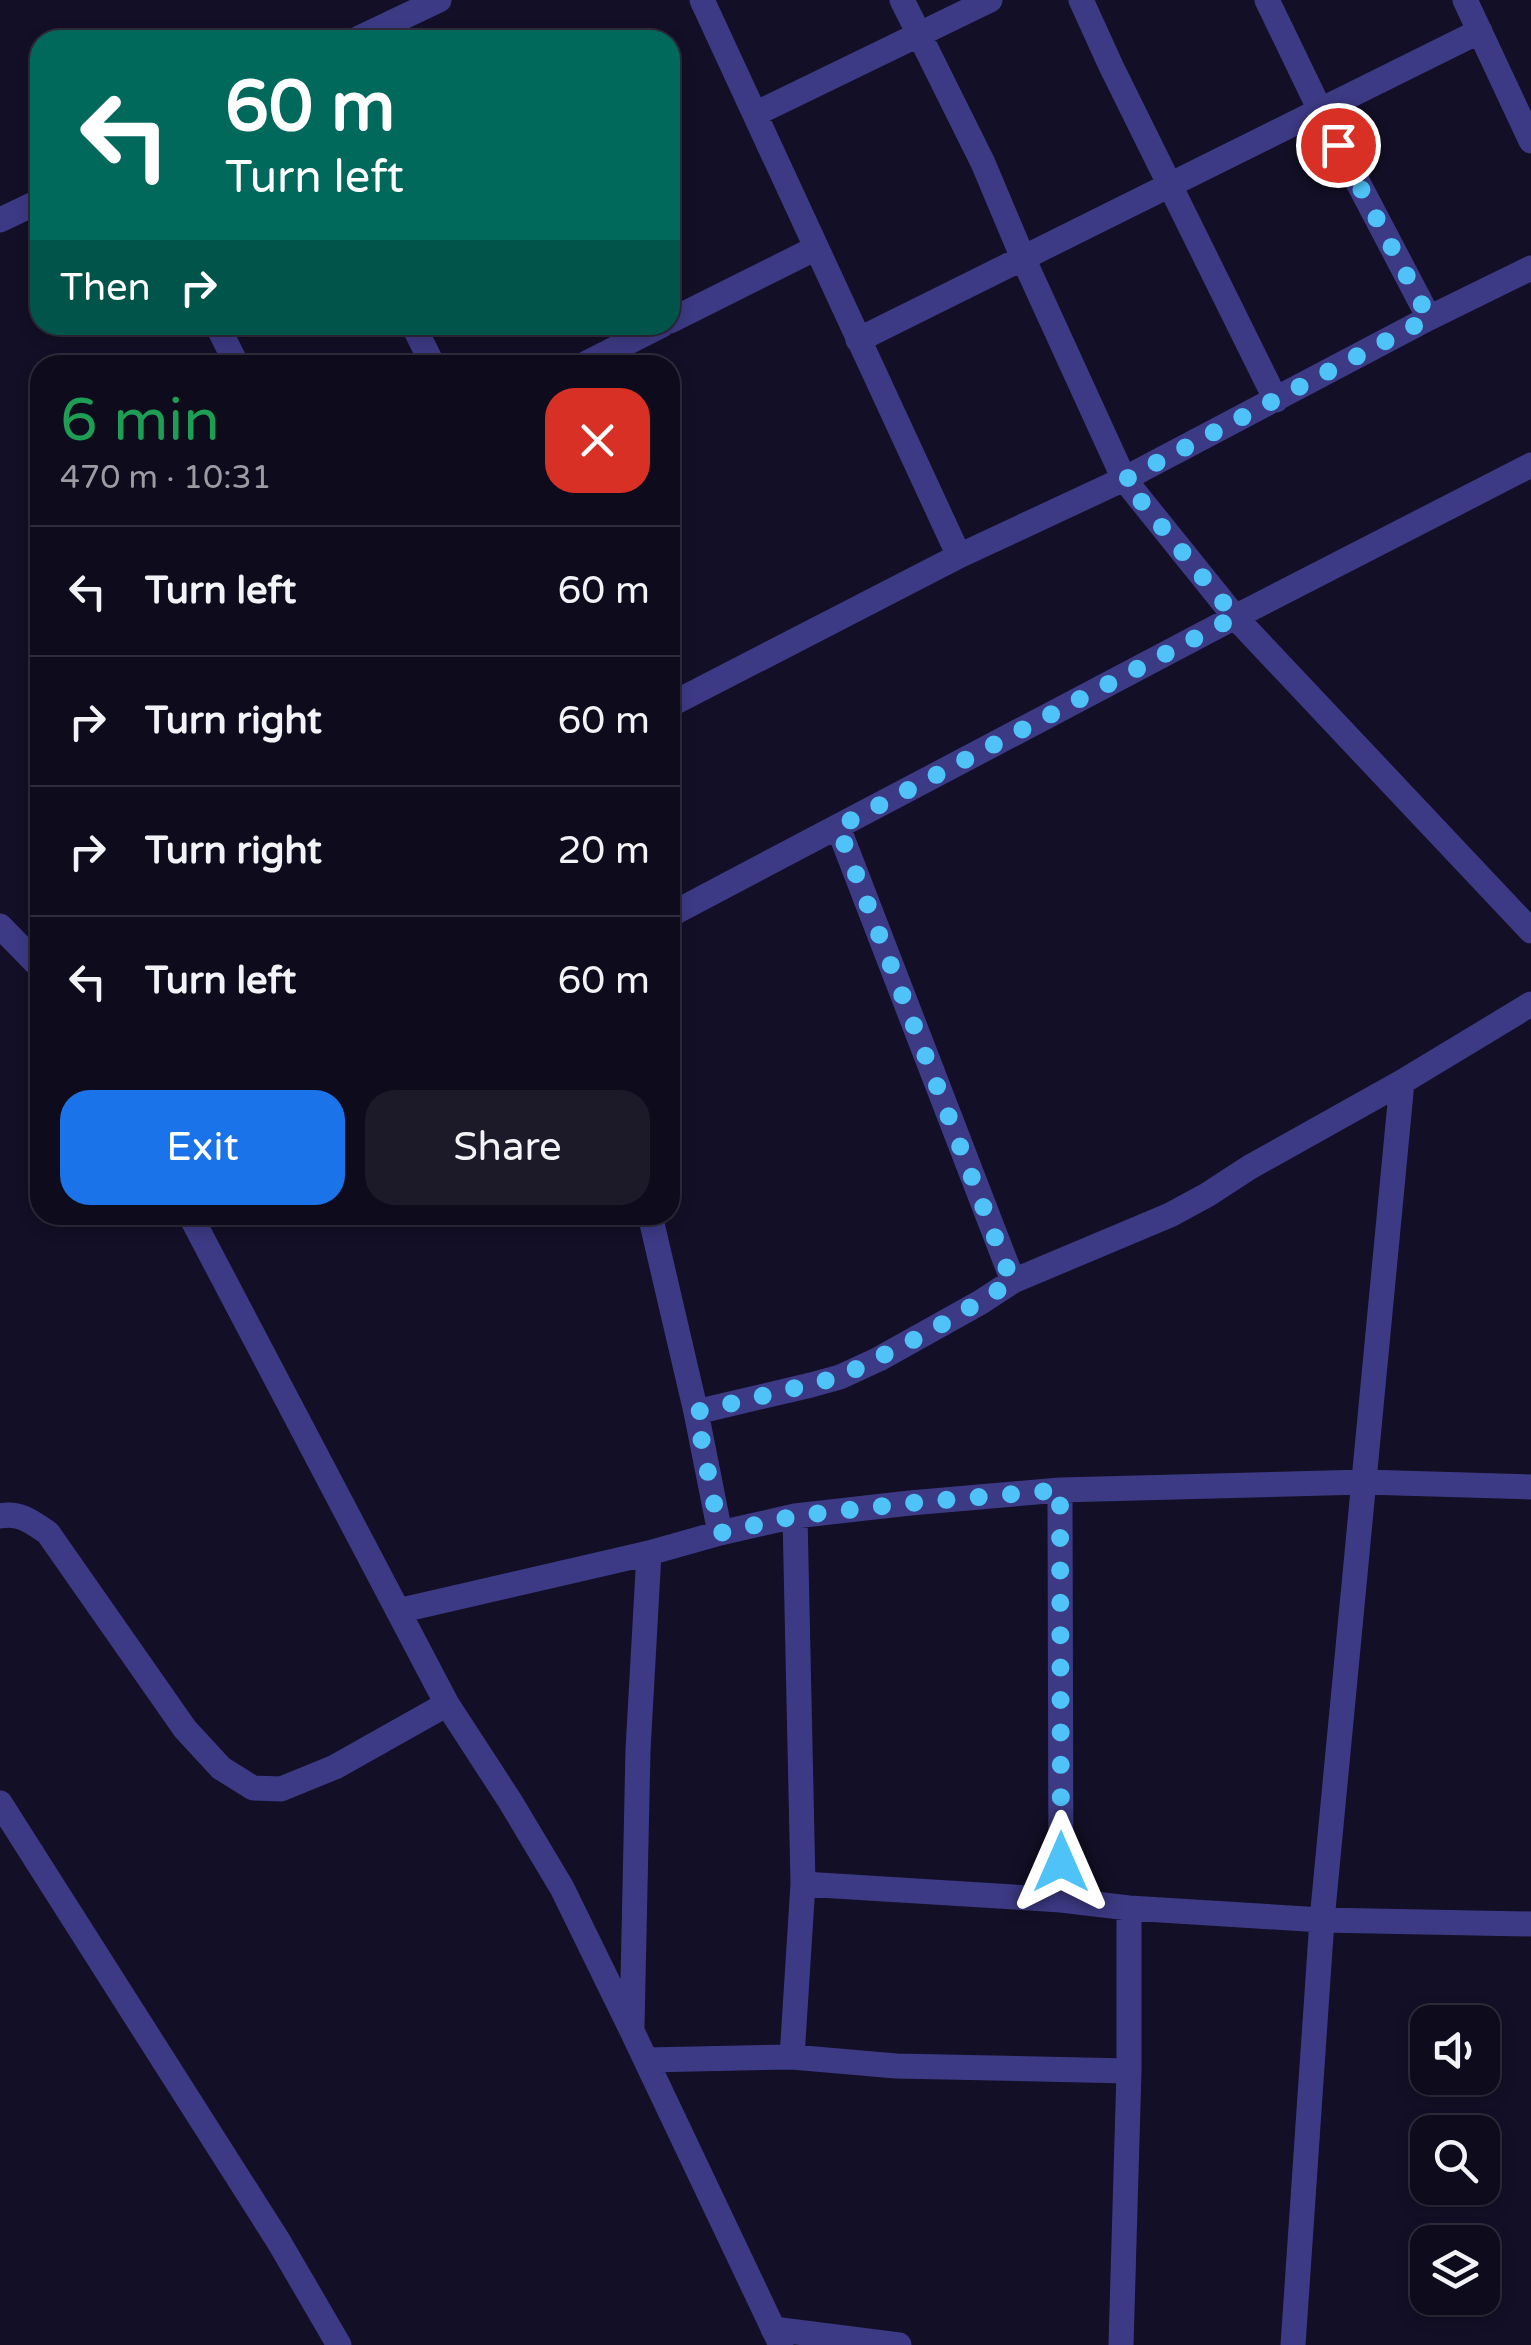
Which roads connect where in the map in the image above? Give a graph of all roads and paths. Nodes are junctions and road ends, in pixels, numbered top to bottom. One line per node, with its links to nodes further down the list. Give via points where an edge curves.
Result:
1 (439, 0): 8 (street)
2 (702, 0): 12 (street)
3 (902, 0): 10 (street)
4 (990, 0): 10 (street)
5 (1081, 0): 14 (street)
6 (1267, 0): 11 (street)
7 (1465, 0): 9 (street)
8 (376, 30)
9 (1480, 31): 11 (street); 13 (street)
10 (920, 34): 12 (street); 18 (street)
11 (1320, 110): 14 (street); 21 (street)
12 (754, 114): 17 (street)
13 (1531, 142)
14 (1170, 185): 18 (street); 25 (street)
15 (30, 206): 16 (street)
16 (0, 220)
17 (816, 248): 20 (street); 23 (street)
18 (1023, 258): 23 (street); 27 (street)
19 (1531, 268): 21 (street)
20 (680, 316)
21 (1429, 318): 25 (street)
22 (642, 335): 24 (street)
23 (858, 340): 28 (street)
24 (602, 355)
25 (1276, 400): 27 (street)
26 (1531, 465): 29 (street)
27 (1124, 480): 28 (street); 29 (street)
28 (958, 556): 30 (street)
29 (1235, 617): 31 (street); 34 (street)
30 (680, 700)
31 (838, 827): 32 (street); 40 (street)
32 (680, 910)
33 (0, 926): 35 (street)
34 (1531, 931)
35 (30, 958)
36 (1531, 1004): 37 (street)
37 (1402, 1082): 40 (street, via 1170,1215); 42 (street)
38 (195, 1225): 49 (street)
39 (652, 1225): 41 (street)
40 (1012, 1282): 41 (street, via 840,1377)
41 (696, 1412): 47 (street)
42 (1364, 1482): 43 (street); 44 (street); 55 (street)
43 (1531, 1487)
44 (1060, 1490): 46 (street); 53 (street)
45 (0, 1516): 50 (street, via 24,1517 48,1533 185,1728 220,1768 252,1788 280,1789 335,1767)
46 (795, 1516): 47 (street); 52 (street)
47 (720, 1533): 48 (street)
48 (649, 1553): 49 (street); 57 (street)
49 (398, 1611): 50 (street)
50 (447, 1704): 57 (street, via 562,1888)
51 (0, 1803): 62 (street)
52 (803, 1884): 53 (street); 58 (street)
53 (1061, 1900): 54 (street)
54 (1129, 1908): 55 (street); 60 (street)
55 (1322, 1920): 56 (street); 65 (street)
56 (1531, 1924)
57 (632, 2031): 59 (street)
58 (792, 2057): 59 (street); 60 (street)
59 (646, 2060): 61 (street)
60 (1129, 2071): 64 (street)
61 (777, 2337): 63 (street)
62 (338, 2345)
63 (899, 2345)
64 (1121, 2345)
65 (1293, 2345)

